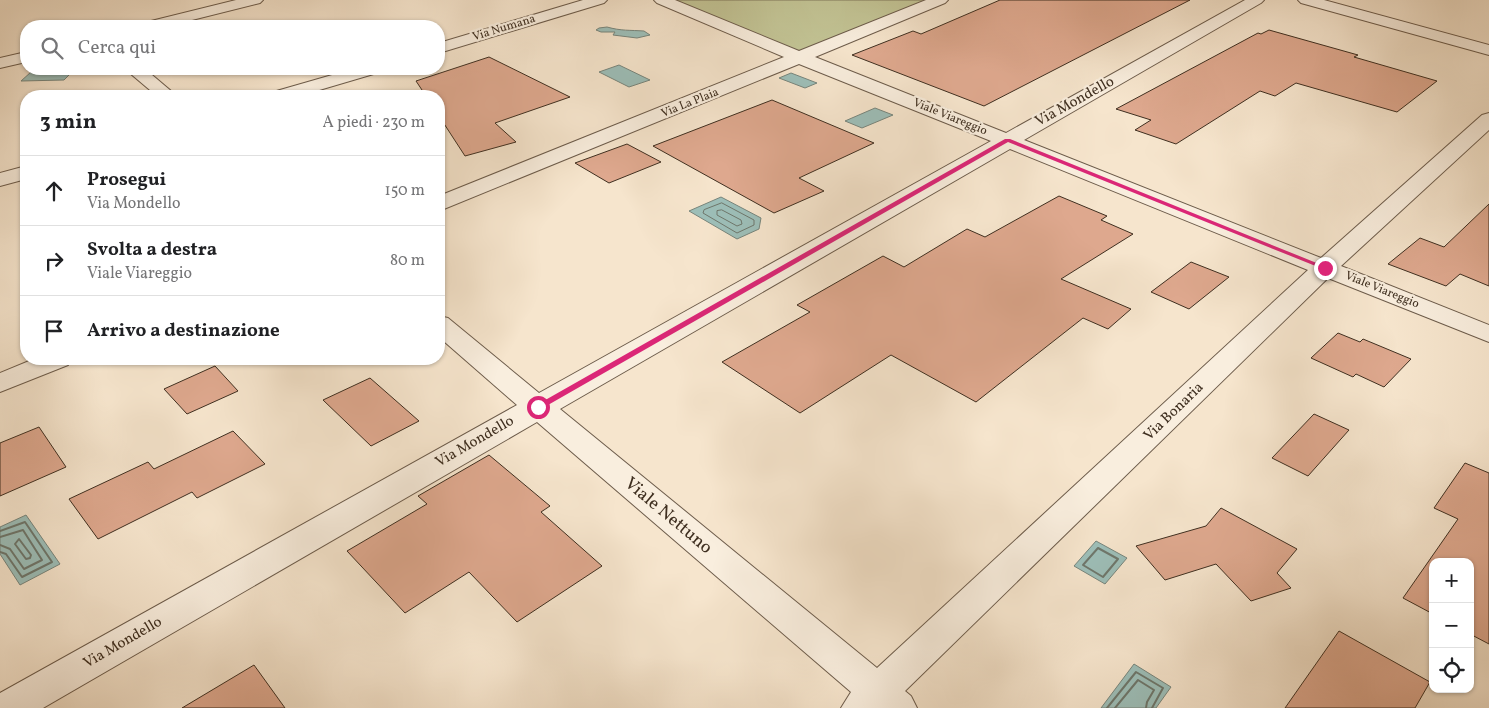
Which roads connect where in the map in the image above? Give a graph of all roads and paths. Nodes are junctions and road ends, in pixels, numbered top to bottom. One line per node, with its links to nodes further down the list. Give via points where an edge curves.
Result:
1 (255, 0): 7 (street)
2 (599, 0): 8 (street, Via Numana)
3 (662, 0): 11 (street, Viale Viareggio)
4 (940, 0): 11 (street, Via La Plaia)
5 (1256, 0): 19 (street, Via Mondello)
6 (1306, 0): 9 (street)
7 (173, 20)
8 (445, 46)
9 (1489, 50)
10 (20, 57): 12 (street)
11 (801, 58): 19 (street, Viale Viareggio); 22 (street, Via La Plaia)
12 (1, 62): 13 (street)
13 (20, 62)
14 (142, 75): 16 (street)
15 (351, 75): 17 (street)
16 (160, 90)
17 (300, 90)
18 (1489, 118): 23 (street, Via Bonaria)
19 (1008, 140): 23 (street, Viale Viareggio); 28 (street, Via Mondello)
20 (20, 174): 21 (street)
21 (0, 180)
22 (445, 202)
23 (1325, 268): 25 (street, Viale Viareggio); 29 (street, Via Bonaria)
24 (445, 329): 28 (street, Viale Nettuno)
25 (1489, 334)
26 (44, 365): 27 (street)
27 (0, 383)
28 (538, 407): 29 (street, Viale Nettuno); 30 (street, Via Mondello)
29 (879, 703)
30 (8, 708)

